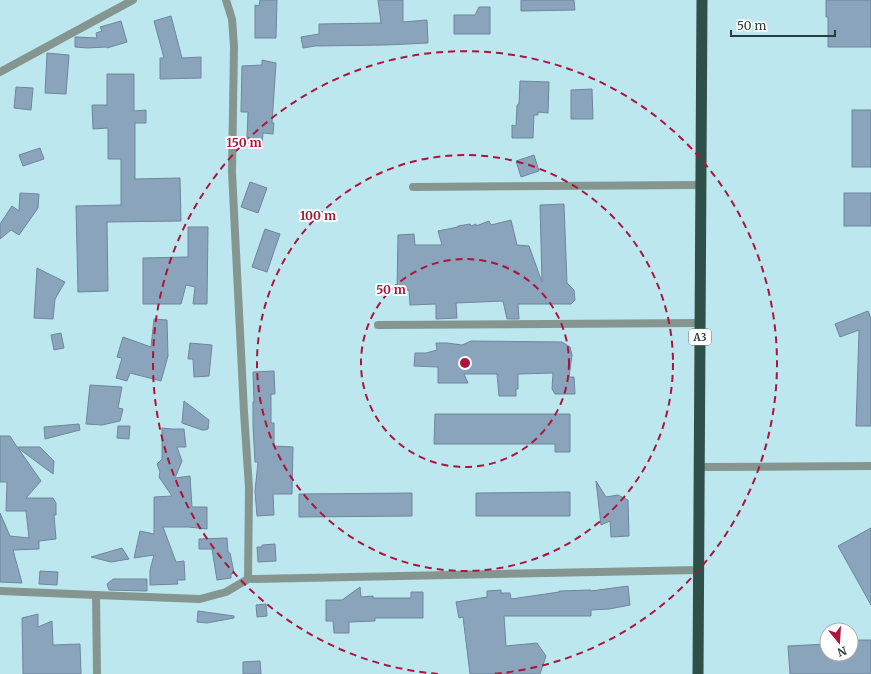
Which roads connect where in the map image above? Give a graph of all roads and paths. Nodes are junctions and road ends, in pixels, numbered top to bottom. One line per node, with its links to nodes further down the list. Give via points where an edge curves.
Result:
1 (133, 0): 4 (street)
2 (226, 0): 12 (street, via 232,19 234,46 232,172 248,488)
3 (702, 0): 5 (highway, A3)
4 (0, 72)
5 (700, 185): 6 (street); 7 (highway, A3)
6 (413, 187)
7 (700, 323): 8 (street); 9 (highway, A3)
8 (378, 325)
9 (700, 466): 10 (street); 11 (highway, A3)
10 (871, 466)
11 (699, 570): 12 (street); 16 (highway, A3)
12 (248, 579): 14 (street, via 226,592 200,599)
13 (0, 590): 14 (street)
14 (96, 595): 15 (street)
15 (97, 674)
16 (698, 674)

